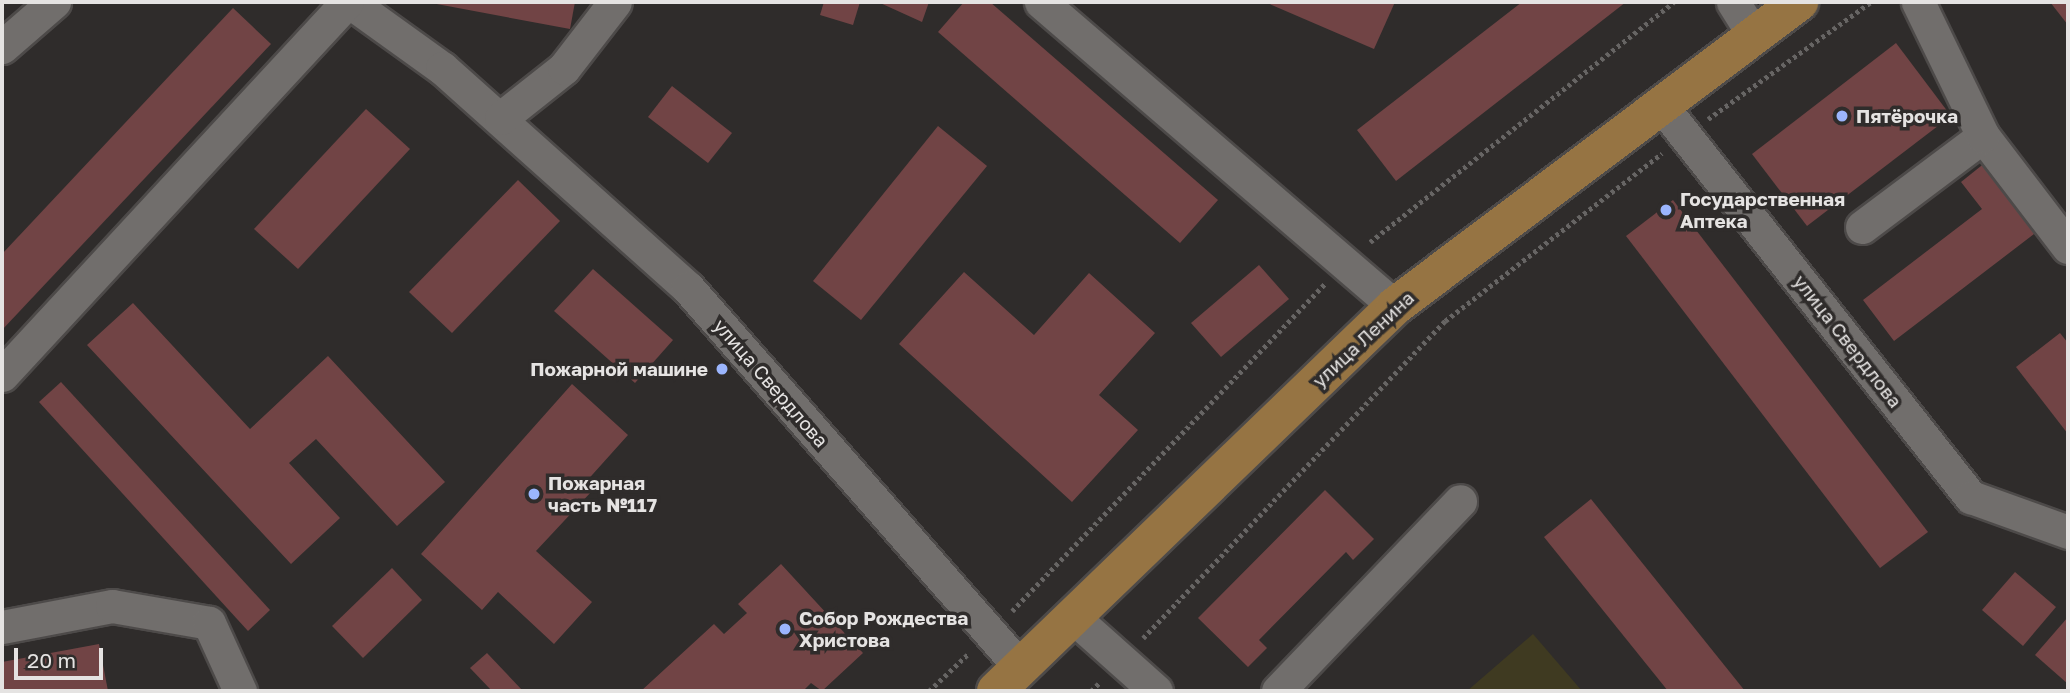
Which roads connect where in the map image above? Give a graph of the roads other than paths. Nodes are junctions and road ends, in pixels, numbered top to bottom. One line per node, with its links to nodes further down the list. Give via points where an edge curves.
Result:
1 (54, 2): 9 (street)
2 (348, 2): 11 (street, улица Свердлова); 16 (street)
3 (615, 2): 11 (street, via 564,68)
4 (1733, 2): 8 (street)
5 (1800, 2): 8 (main road, улица Ленина)
6 (1919, 2): 12 (street)
7 (1053, 6): 15 (street, via 1262,195 1348,260)
8 (1754, 36): 10 (main road, улица Ленина)
9 (2, 47)
10 (1661, 105): 15 (main road, улица Ленина); 18 (street, улица Свердлова, via 1971,497)
11 (501, 118): 23 (street, улица Свердлова, via 688,288 990,634)
12 (1983, 136): 13 (street); 14 (street)
13 (1862, 228)
14 (2068, 247)
15 (1395, 306): 20 (main road, улица Ленина)
16 (2, 375)
17 (1460, 501): 26 (street)
18 (2068, 532)
19 (118, 613): 21 (street); 22 (street); 24 (street, via 209,623)
20 (1073, 617): 23 (main road, улица Ленина); 25 (street)
21 (2, 627)
22 (2, 642)
23 (1008, 679)
24 (240, 691)
25 (1156, 691)
26 (1278, 691)

